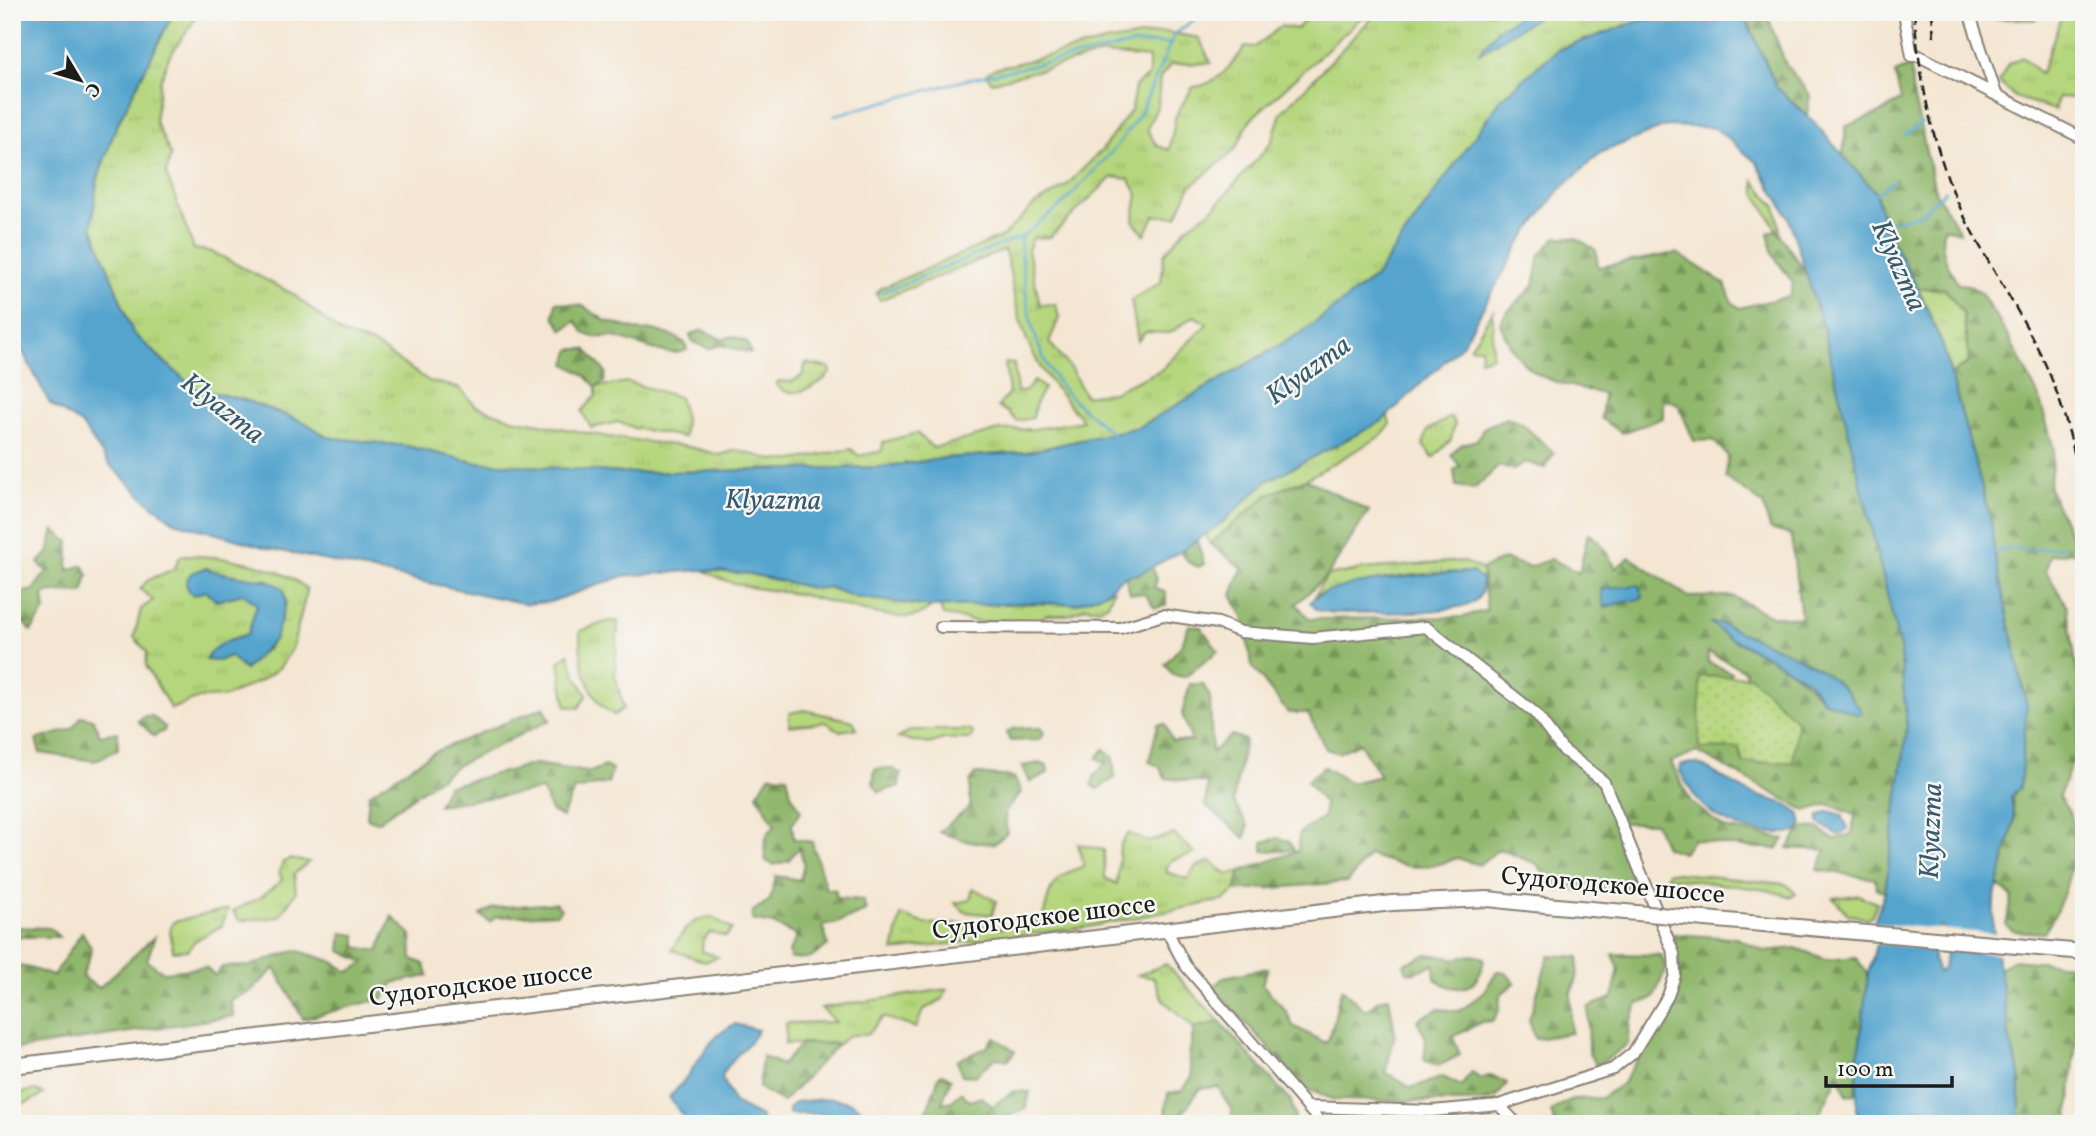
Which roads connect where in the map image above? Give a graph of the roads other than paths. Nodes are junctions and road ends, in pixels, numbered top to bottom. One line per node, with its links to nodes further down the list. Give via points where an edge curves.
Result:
1 (1904, 12): 3 (street, via 1912,56)
2 (1969, 12): 3 (street)
3 (1996, 94): 4 (street)
4 (2084, 139)
5 (941, 627): 9 (street, via 1119,628 1163,615 1218,623 1241,632 1313,638 1426,627 1535,713 1562,749 1604,782 1674,954 1675,975 1652,1026 1633,1053 1613,1069)
6 (1166, 929): 7 (main road, Судогодское шоссе, bridge, via 1436,898 1488,899); 8 (main road, Судогодское шоссе); 10 (street, via 1185,965)
7 (2084, 952)
8 (12, 1066)
9 (1499, 1105): 10 (street, via 1432,1111); 12 (street)
10 (1308, 1107): 11 (street)
11 (1322, 1124)
12 (1517, 1124)

